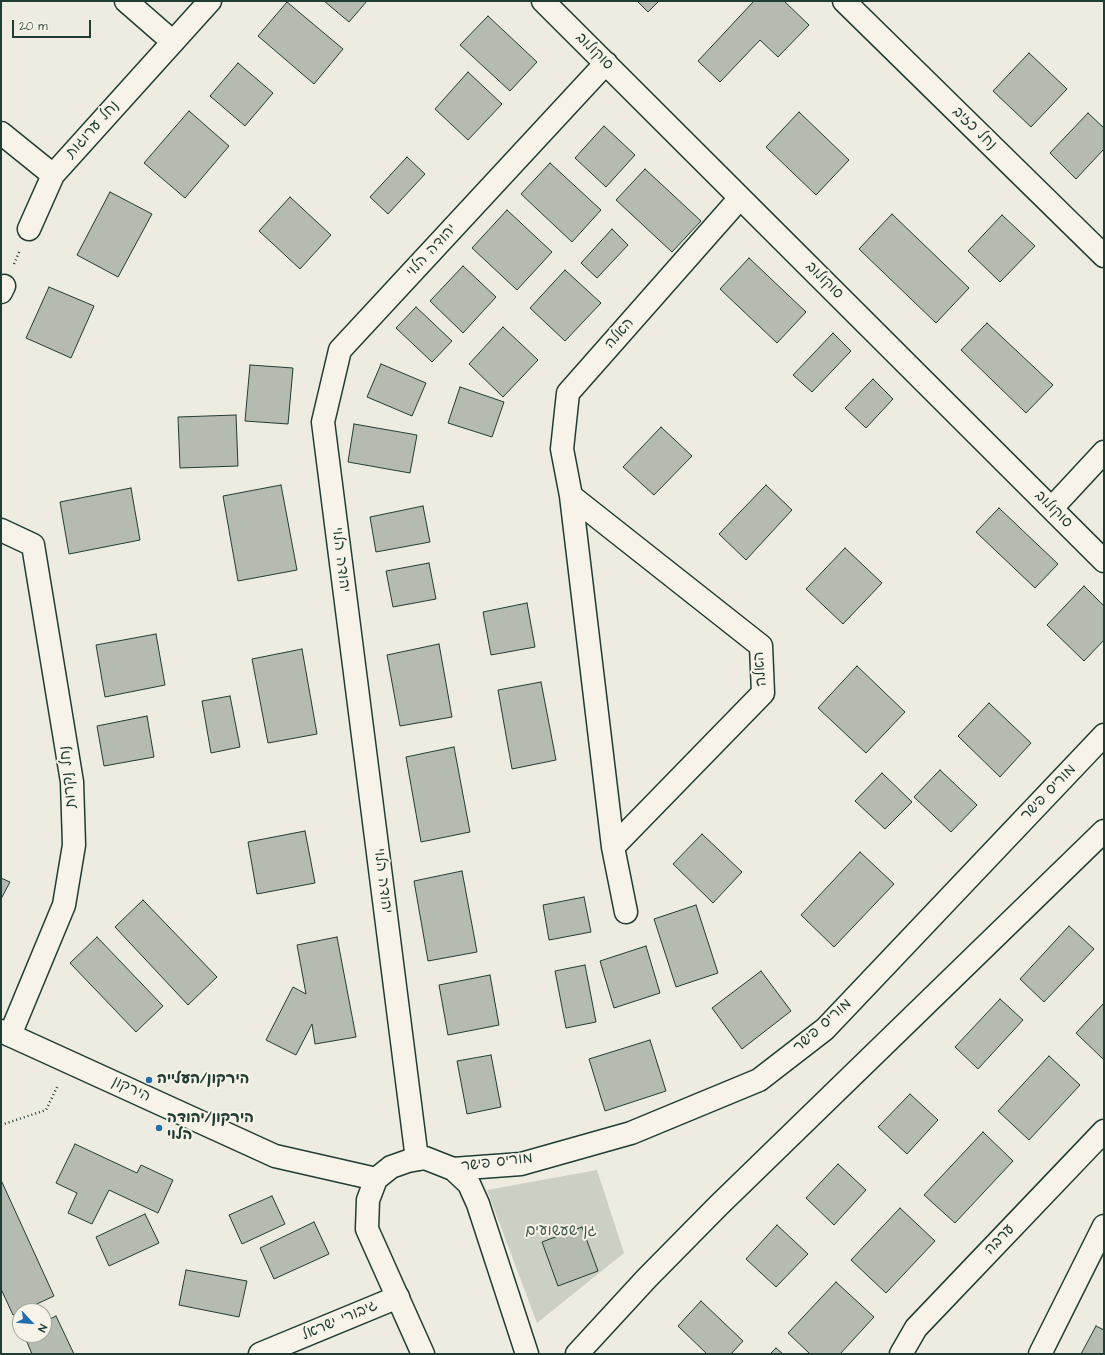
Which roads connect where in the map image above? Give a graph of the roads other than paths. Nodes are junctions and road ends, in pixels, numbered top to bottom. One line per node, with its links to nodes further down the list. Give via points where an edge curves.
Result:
1 (126, 1): 5 (street)
2 (210, 1): 5 (street, נחל ערוגות)
3 (543, 1): 6 (street, סוקולוב)
4 (844, 1): 11 (street, נחל כזיב)
5 (173, 42): 8 (street, נחל ערוגות)
6 (606, 64): 9 (street, סוקולוב); 23 (street, יהודה הלוי, via 340,350 323,422)
7 (1, 133): 8 (street)
8 (53, 175): 10 (street, נחל ערוגות)
9 (740, 198): 13 (street, האלה, via 568,393 562,449); 14 (street, סוקולוב)
10 (29, 229)
11 (1104, 256)
12 (1104, 452): 14 (street)
13 (571, 496): 19 (street, האלה); 19 (street, האלה, via 761,646 763,693)
14 (1052, 508): 16 (street, סוקולוב)
15 (1, 530): 21 (street, נחל נקרות, via 33,545 72,782 74,846 64,905)
16 (1104, 561)
17 (1104, 735): 24 (street, מוריס פישר, via 825,1029 759,1080 631,1133 521,1164)
18 (1104, 831): 31 (street, via 719,1205)
19 (613, 848): 20 (street, האלה)
20 (626, 912)
21 (6, 1033): 25 (street, הירקון, via 275,1156)
22 (1104, 1131): 32 (street, ערבה, via 916,1328)
23 (417, 1159): 24 (street, via 425,1158); 25 (street, via 391,1167)
24 (453, 1169): 30 (street, via 469,1184 478,1204)
25 (376, 1179): 27 (street, via 368,1200 368,1229)
26 (1104, 1226): 33 (street)
27 (398, 1297): 28 (street, גיבורי ישראל); 29 (street)
28 (260, 1354)
29 (423, 1354)
30 (527, 1354)
31 (577, 1354)
32 (901, 1354)
33 (1040, 1354)

